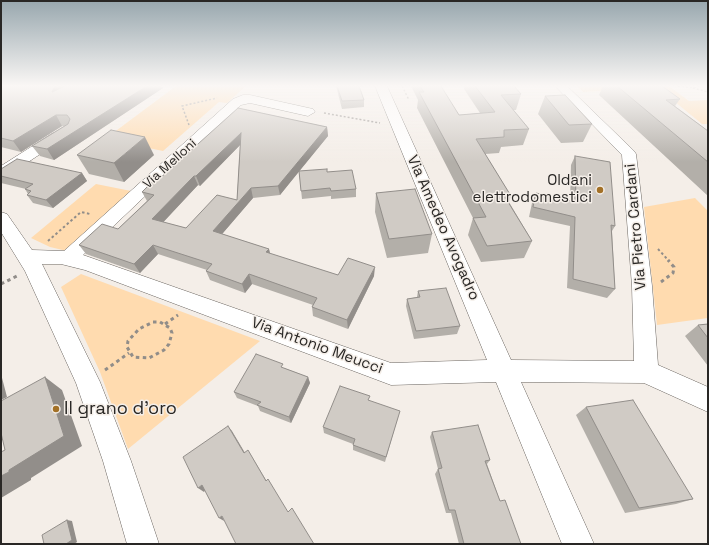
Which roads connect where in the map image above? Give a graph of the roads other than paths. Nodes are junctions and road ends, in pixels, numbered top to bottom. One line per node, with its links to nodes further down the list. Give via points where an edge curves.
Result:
1 (227, 111): 8 (street, Via Melloni)
2 (392, 111): 9 (street, Via Amedeo Avogadro)
3 (586, 111): 10 (street, Via Pietro Cardani, via 629,154 642,286)
4 (68, 130): 5 (street)
5 (1, 173)
6 (1, 218): 7 (street)
7 (26, 257): 8 (street, Via Antonio Meucci); 12 (street, via 51,301 88,382 117,461)
8 (67, 259): 9 (street, Via Antonio Meucci, via 89,264 391,374)
9 (505, 371): 10 (street, Via Antonio Meucci); 13 (street, Via Amedeo Avogadro)
10 (646, 372): 11 (street, Via Antonio Meucci)
11 (708, 400)
12 (143, 544)
13 (578, 544)

